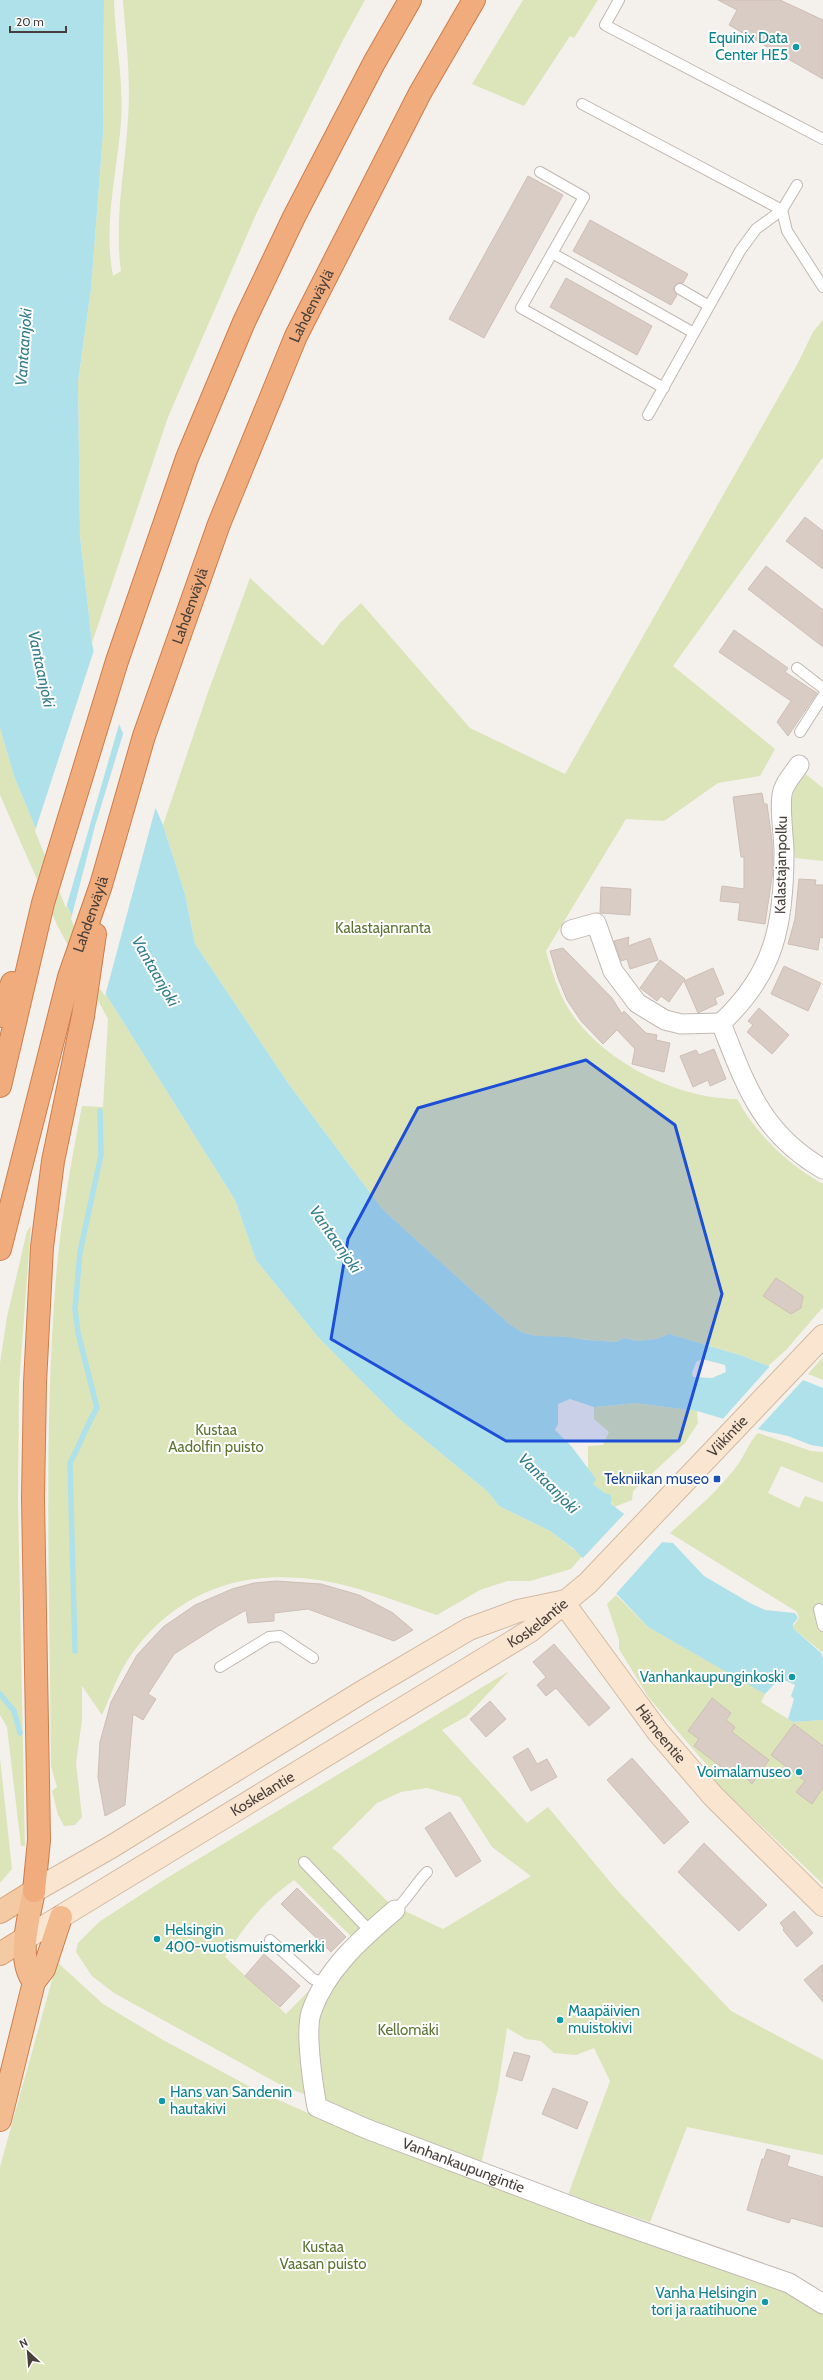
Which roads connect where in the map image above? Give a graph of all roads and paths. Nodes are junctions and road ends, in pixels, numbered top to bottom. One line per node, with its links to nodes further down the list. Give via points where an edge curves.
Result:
1 (410, 0): 22 (highway, via 297,210 244,322 187,458 117,661)
2 (474, 0): 21 (highway, Lahdenväylä, via 420,93 296,336 219,524 144,736)
3 (619, 0): 5 (lane, via 605,26)
4 (582, 104): 8 (lane)
5 (823, 139)
6 (540, 172): 9 (lane, via 584,196)
7 (797, 185): 8 (lane)
8 (782, 210): 10 (lane, via 787,231); 12 (lane, via 756,229)
9 (552, 253): 13 (lane); 14 (lane, via 521,308)
10 (823, 287)
11 (680, 290): 12 (lane)
12 (709, 306): 13 (lane)
13 (694, 333): 14 (lane)
14 (664, 388): 15 (lane)
15 (648, 415)
16 (797, 668): 17 (lane)
17 (823, 688)
18 (823, 696): 19 (lane)
19 (800, 732)
20 (799, 765): 25 (street, Kalastajanpolku, via 783,790 781,916 772,950 766,967 754,986)
21 (101, 885): 28 (highway, Lahdenväylä, via 69,977); 37 (highway, via 83,1016 53,1161 42,1247 35,1384 33,1498 39,1840)
22 (43, 903): 24 (highway); 26 (highway)
23 (571, 930): 25 (street, via 596,923 612,971 637,1002 665,1020 681,1024)
24 (0, 1016)
25 (721, 1023): 27 (street, via 743,1080 759,1111 797,1151)
26 (0, 1086)
27 (823, 1169)
28 (0, 1249)
29 (823, 1336): 30 (main road, Viikintie, via 802,1355 738,1426 595,1575)
30 (563, 1602): 37 (main road, Koskelantie, via 518,1611 469,1629 111,1847); 38 (main road, Hämeentie, via 658,1732 713,1796); 41 (main road, Koskelantie, via 530,1631)
31 (819, 1609): 32 (lane)
32 (823, 1626)
33 (313, 1658): 34 (lane, via 280,1636 274,1636)
34 (220, 1667)
35 (304, 1862): 42 (lane)
36 (427, 1872): 39 (lane, via 416,1882 408,1898)
37 (34, 1891): 40 (main road, Koskelantie); 43 (highway)
38 (823, 1905)
39 (395, 1910): 42 (street, Vanhankaupungintie)
40 (2, 1911)
41 (61, 1917): 43 (main road, Koskelantie); 46 (highway, via 44,1969)
42 (370, 1931): 47 (street, Vanhankaupungintie)
43 (24, 1939): 45 (main road, Koskelantie); 46 (highway, via 26,1967)
44 (270, 1940): 47 (lane, via 313,1979)
45 (2, 1953)
46 (34, 1982): 48 (highway)
47 (325, 1983): 49 (street, Vanhankaupungintie, via 311,2014 311,2076 317,2107 367,2129 592,2214 789,2283)
48 (0, 2120)
49 (823, 2304)

